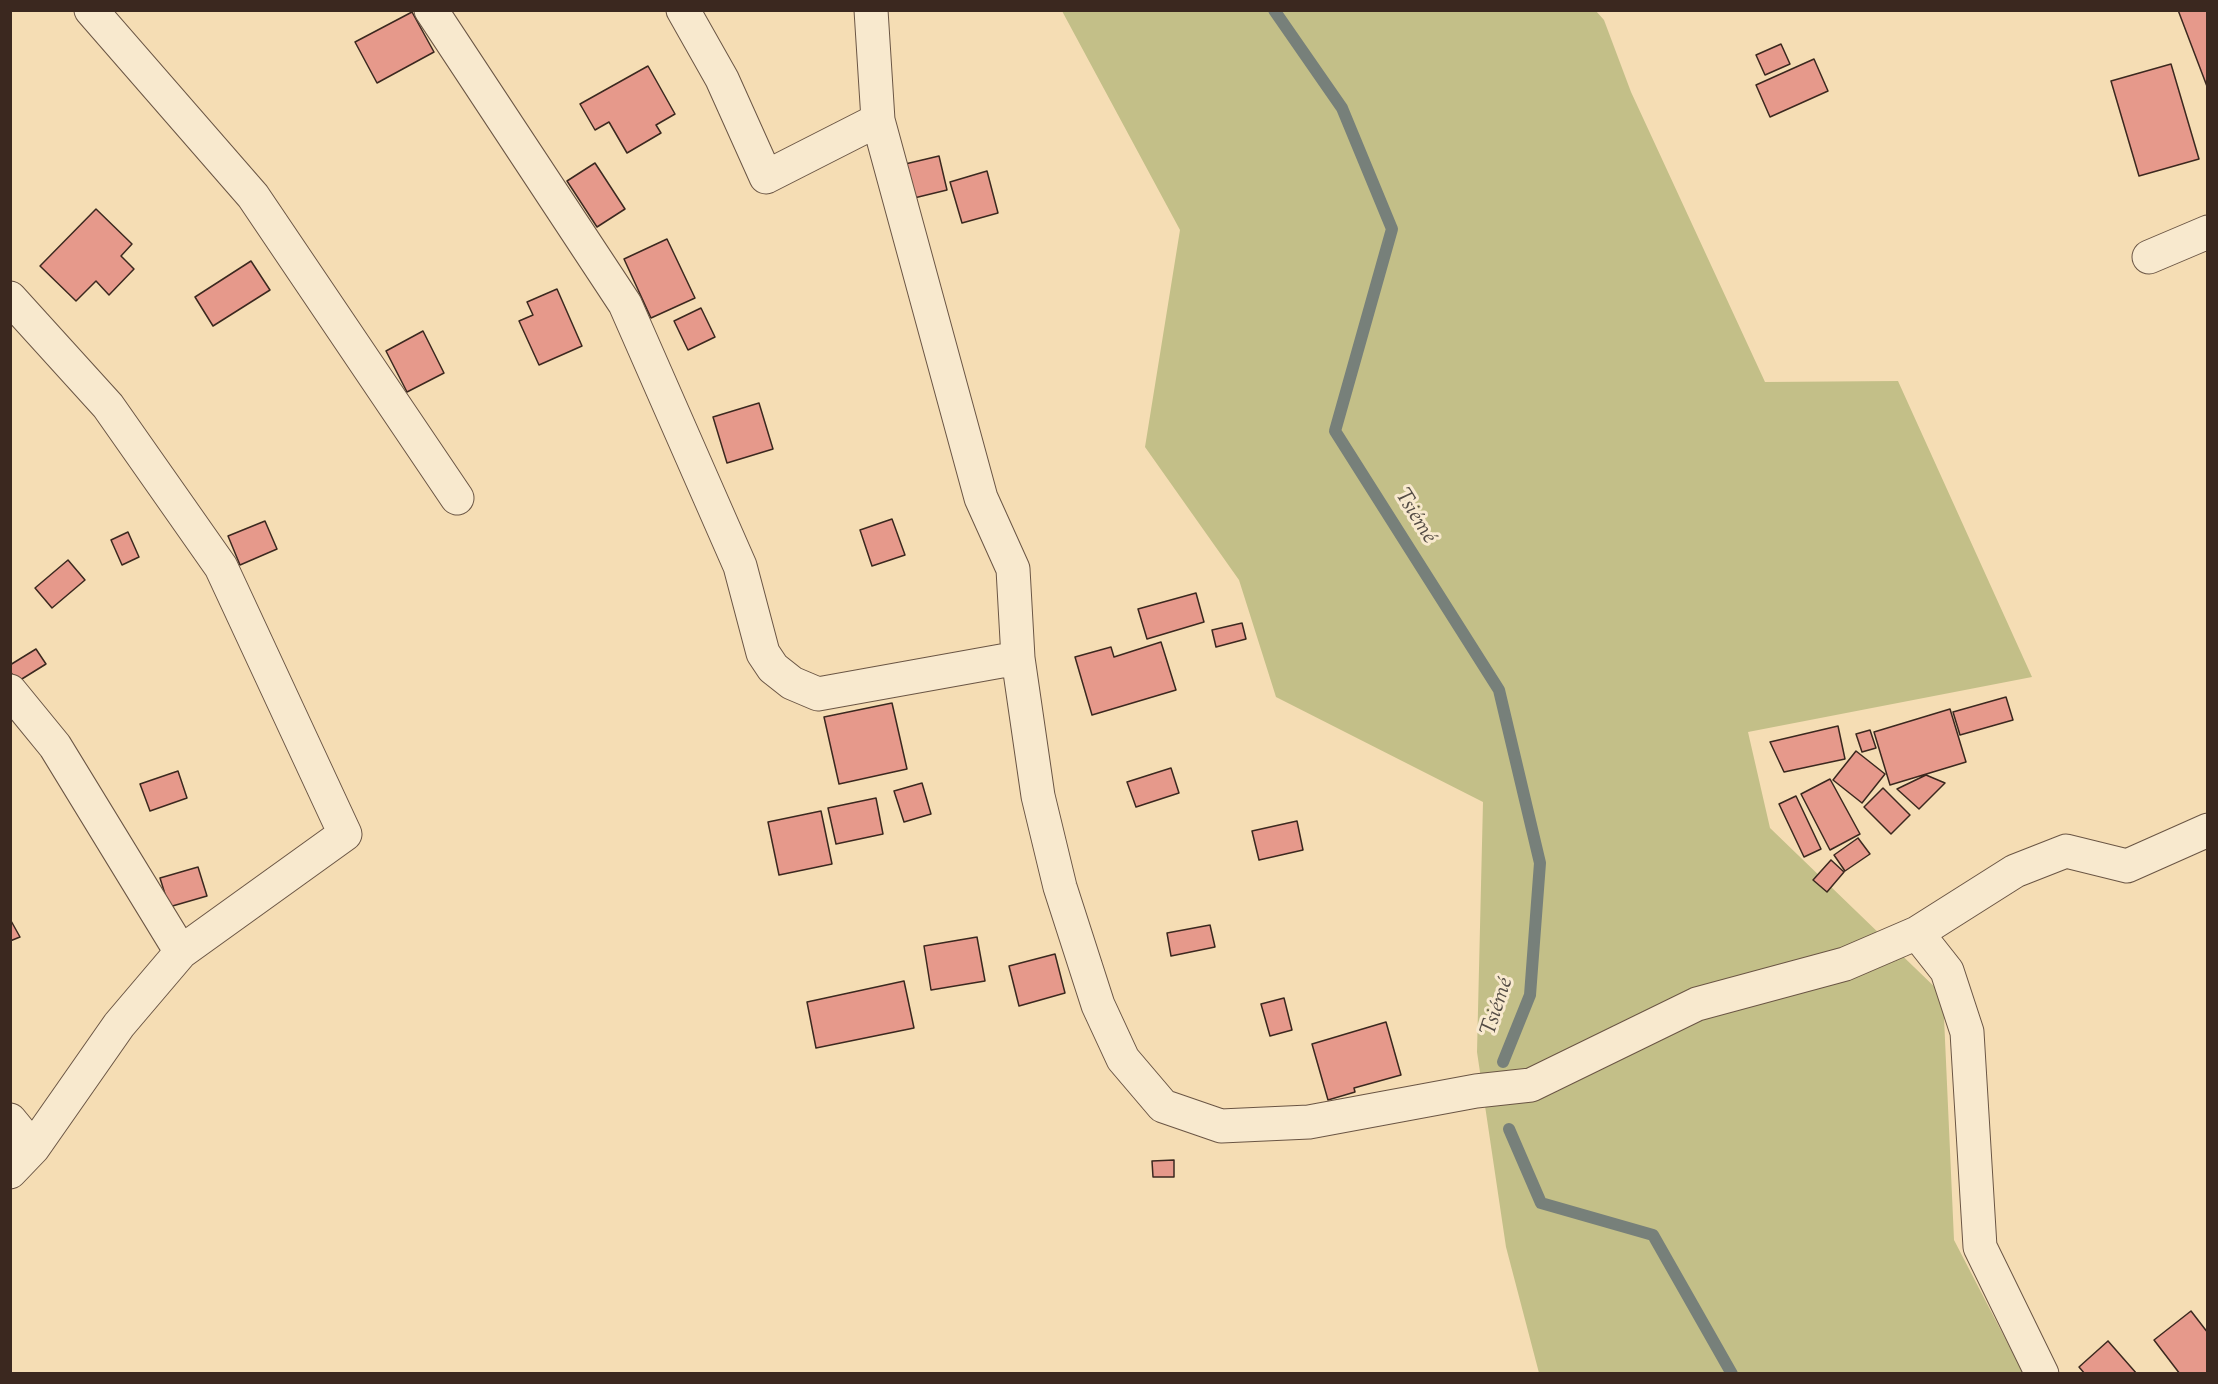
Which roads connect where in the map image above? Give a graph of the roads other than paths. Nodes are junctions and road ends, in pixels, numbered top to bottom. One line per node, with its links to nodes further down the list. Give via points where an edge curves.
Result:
1 (91, 10): 9 (street, via 253,196)
2 (430, 10): 10 (street, via 625,304 740,566 764,652 773,668 792,683 818,694)
3 (683, 10): 5 (street, via 722,79 766,177)
4 (871, 10): 5 (street)
5 (878, 120): 10 (street, via 981,498 1013,569)
6 (2208, 232): 7 (street)
7 (2149, 257)
8 (10, 298): 14 (street, via 108,406 221,567 345,834)
9 (457, 498)
10 (1018, 658): 13 (street, via 1038,796 1060,887 1098,1005 1123,1059 1163,1106 1221,1126 1309,1122 1476,1091 1531,1085 1696,1005 1845,964)
11 (10, 691): 14 (street, via 55,746)
12 (2208, 830): 13 (street, via 2127,866 2066,851 2015,872)
13 (1917, 933): 18 (street, via 1947,971 1967,1032 1980,1247)
14 (182, 952): 16 (street, via 119,1025)
15 (10, 1120): 16 (street)
16 (33, 1148): 17 (street)
17 (10, 1172)
18 (2042, 1374)

